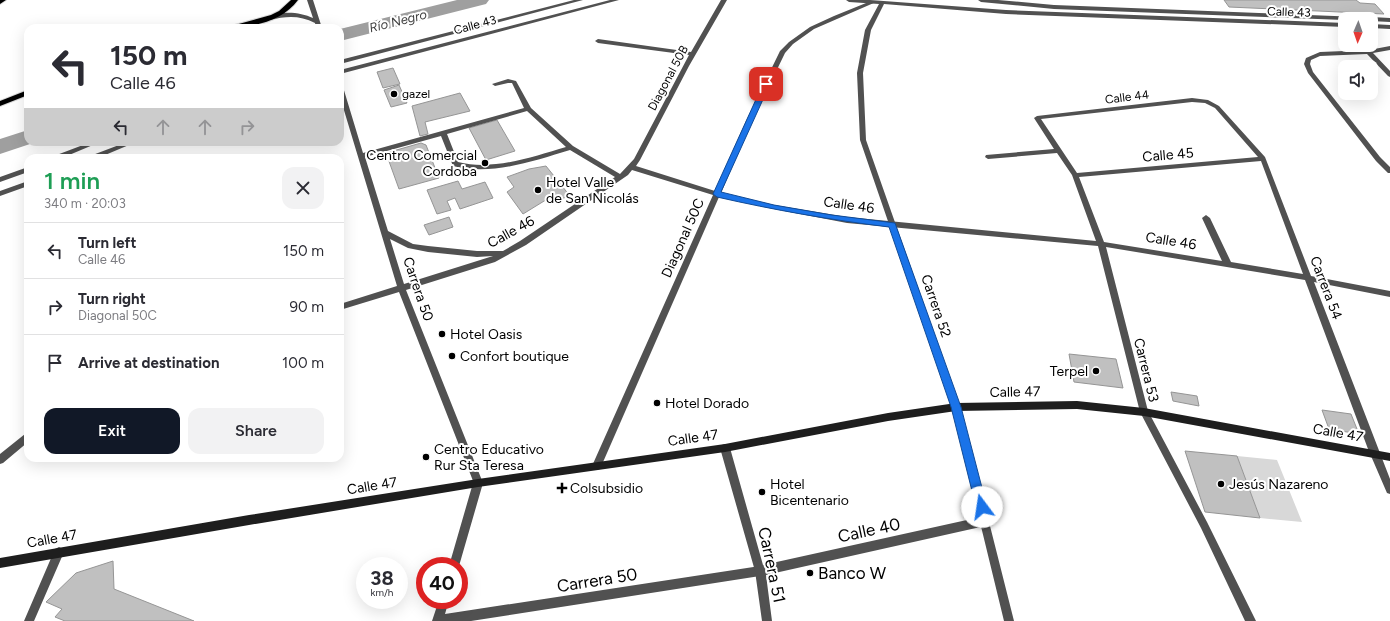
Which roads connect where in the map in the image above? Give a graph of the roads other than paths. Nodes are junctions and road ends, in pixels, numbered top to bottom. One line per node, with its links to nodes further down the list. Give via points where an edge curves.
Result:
1 (3, 0): 10 (main road)
2 (295, 0): 14 (main road, via 283,11)
3 (310, 0): 20 (street)
4 (580, 0): 29 (street, Calle 43)
5 (616, 0): 30 (street, Calle 43)
6 (724, 0): 28 (street, Diagonal 50B)
7 (849, 0): 11 (street, Calle 43)
8 (981, 0): 15 (street, Calle 43, via 1054,7)
9 (949, 1): 13 (street, via 950,3 944,4)
10 (0, 2)
11 (872, 2): 12 (street, Calle 43); 57 (street, Diagonal 50C, via 815,27 789,44 782,52)
12 (882, 3): 13 (street, Calle 43); 59 (street, Carrera 52, via 868,30 860,73 864,140)
13 (901, 4): 21 (street, Calle 43, via 1006,12)
14 (268, 18): 18 (main road); 19 (street, via 298,14 308,16)
15 (1338, 18)
16 (1378, 19): 17 (street)
17 (1390, 20)
18 (244, 24)
19 (316, 24)
20 (317, 24)
21 (1338, 25)
22 (1378, 26): 23 (street)
23 (1390, 27)
24 (598, 41): 28 (street)
25 (1390, 48): 26 (street)
26 (1378, 50)
27 (1369, 52): 31 (street); 51 (street, via 1313,56 1308,59 1307,64 1310,72)
28 (693, 54): 49 (street, Diagonal 50B, via 638,160)
29 (344, 61)
30 (344, 71)
31 (1390, 75)
32 (495, 84): 37 (street, via 514,82)
33 (24, 94): 35 (main road)
34 (344, 100): 46 (street, Carrera 50)
35 (0, 104)
36 (1217, 107): 38 (street, Calle 44, via 1206,101 1192,100); 48 (street, Carrera 54)
37 (528, 109): 39 (street); 42 (street)
38 (1037, 118): 43 (street, Carrera 53)
39 (443, 133): 42 (street, via 455,164 465,168 510,164); 46 (street)
40 (87, 146): 44 (street)
41 (123, 146): 45 (street)
42 (571, 148): 53 (street)
43 (1059, 151): 47 (street); 52 (street, Carrera 53)
44 (66, 154)
45 (102, 154)
46 (362, 156): 60 (street, Carrera 50)
47 (988, 156)
48 (1263, 159): 52 (street, Calle 45); 64 (street, Carrera 54)
49 (631, 167): 53 (street, Calle 46); 57 (street, Calle 46)
50 (24, 171): 54 (street)
51 (1390, 171)
52 (1075, 175): 61 (street, Carrera 53)
53 (619, 176): 62 (street, Calle 46, via 567,214)
54 (0, 180)
55 (24, 185): 56 (street)
56 (0, 194)
57 (717, 194): 59 (street, Calle 46, via 810,214); 75 (street, Diagonal 50C)
58 (1206, 218): 63 (street)
59 (892, 225): 61 (street, Calle 46); 68 (street, Carrera 52)
60 (385, 233): 62 (street, via 411,246 428,249 477,254); 65 (street, Carrera 50)
61 (1102, 244): 63 (street, Calle 46); 69 (street, Carrera 53)
62 (507, 252): 65 (street, Calle 46, via 492,260)
63 (1228, 265): 64 (street, Calle 46)
64 (1308, 278): 66 (street, Calle 46); 72 (street, Carrera 54)
65 (401, 287): 67 (street, Calle 46); 76 (street, Carrera 50)
66 (1390, 294)
67 (344, 306)
68 (956, 407): 69 (main road, Calle 47, via 1077,405); 71 (main road, Calle 47, via 888,417); 78 (street, Carrera 52)
69 (1144, 412): 72 (main road, Calle 47); 88 (street, Carrera 53)
70 (24, 440): 74 (street)
71 (725, 448): 75 (main road, Calle 47); 82 (street, Carrera 51)
72 (1375, 454): 73 (main road, Calle 47); 77 (street, Carrera 54)
73 (1390, 457)
74 (0, 460)
75 (597, 466): 76 (main road, Calle 47)
76 (478, 483): 79 (main road, Calle 47); 80 (street)
77 (1390, 490)
78 (985, 521): 82 (street, Calle 40); 87 (street, Carrera 52)
79 (59, 552): 81 (main road, Calle 47); 84 (street)
80 (457, 557)
81 (0, 563)
82 (760, 571): 85 (street, Carrera 50); 86 (street, Carrera 51)
83 (441, 609): 85 (street, Carrera 50)
84 (29, 621)
85 (438, 621)
86 (767, 621)
87 (1009, 621)
88 (1251, 621)

